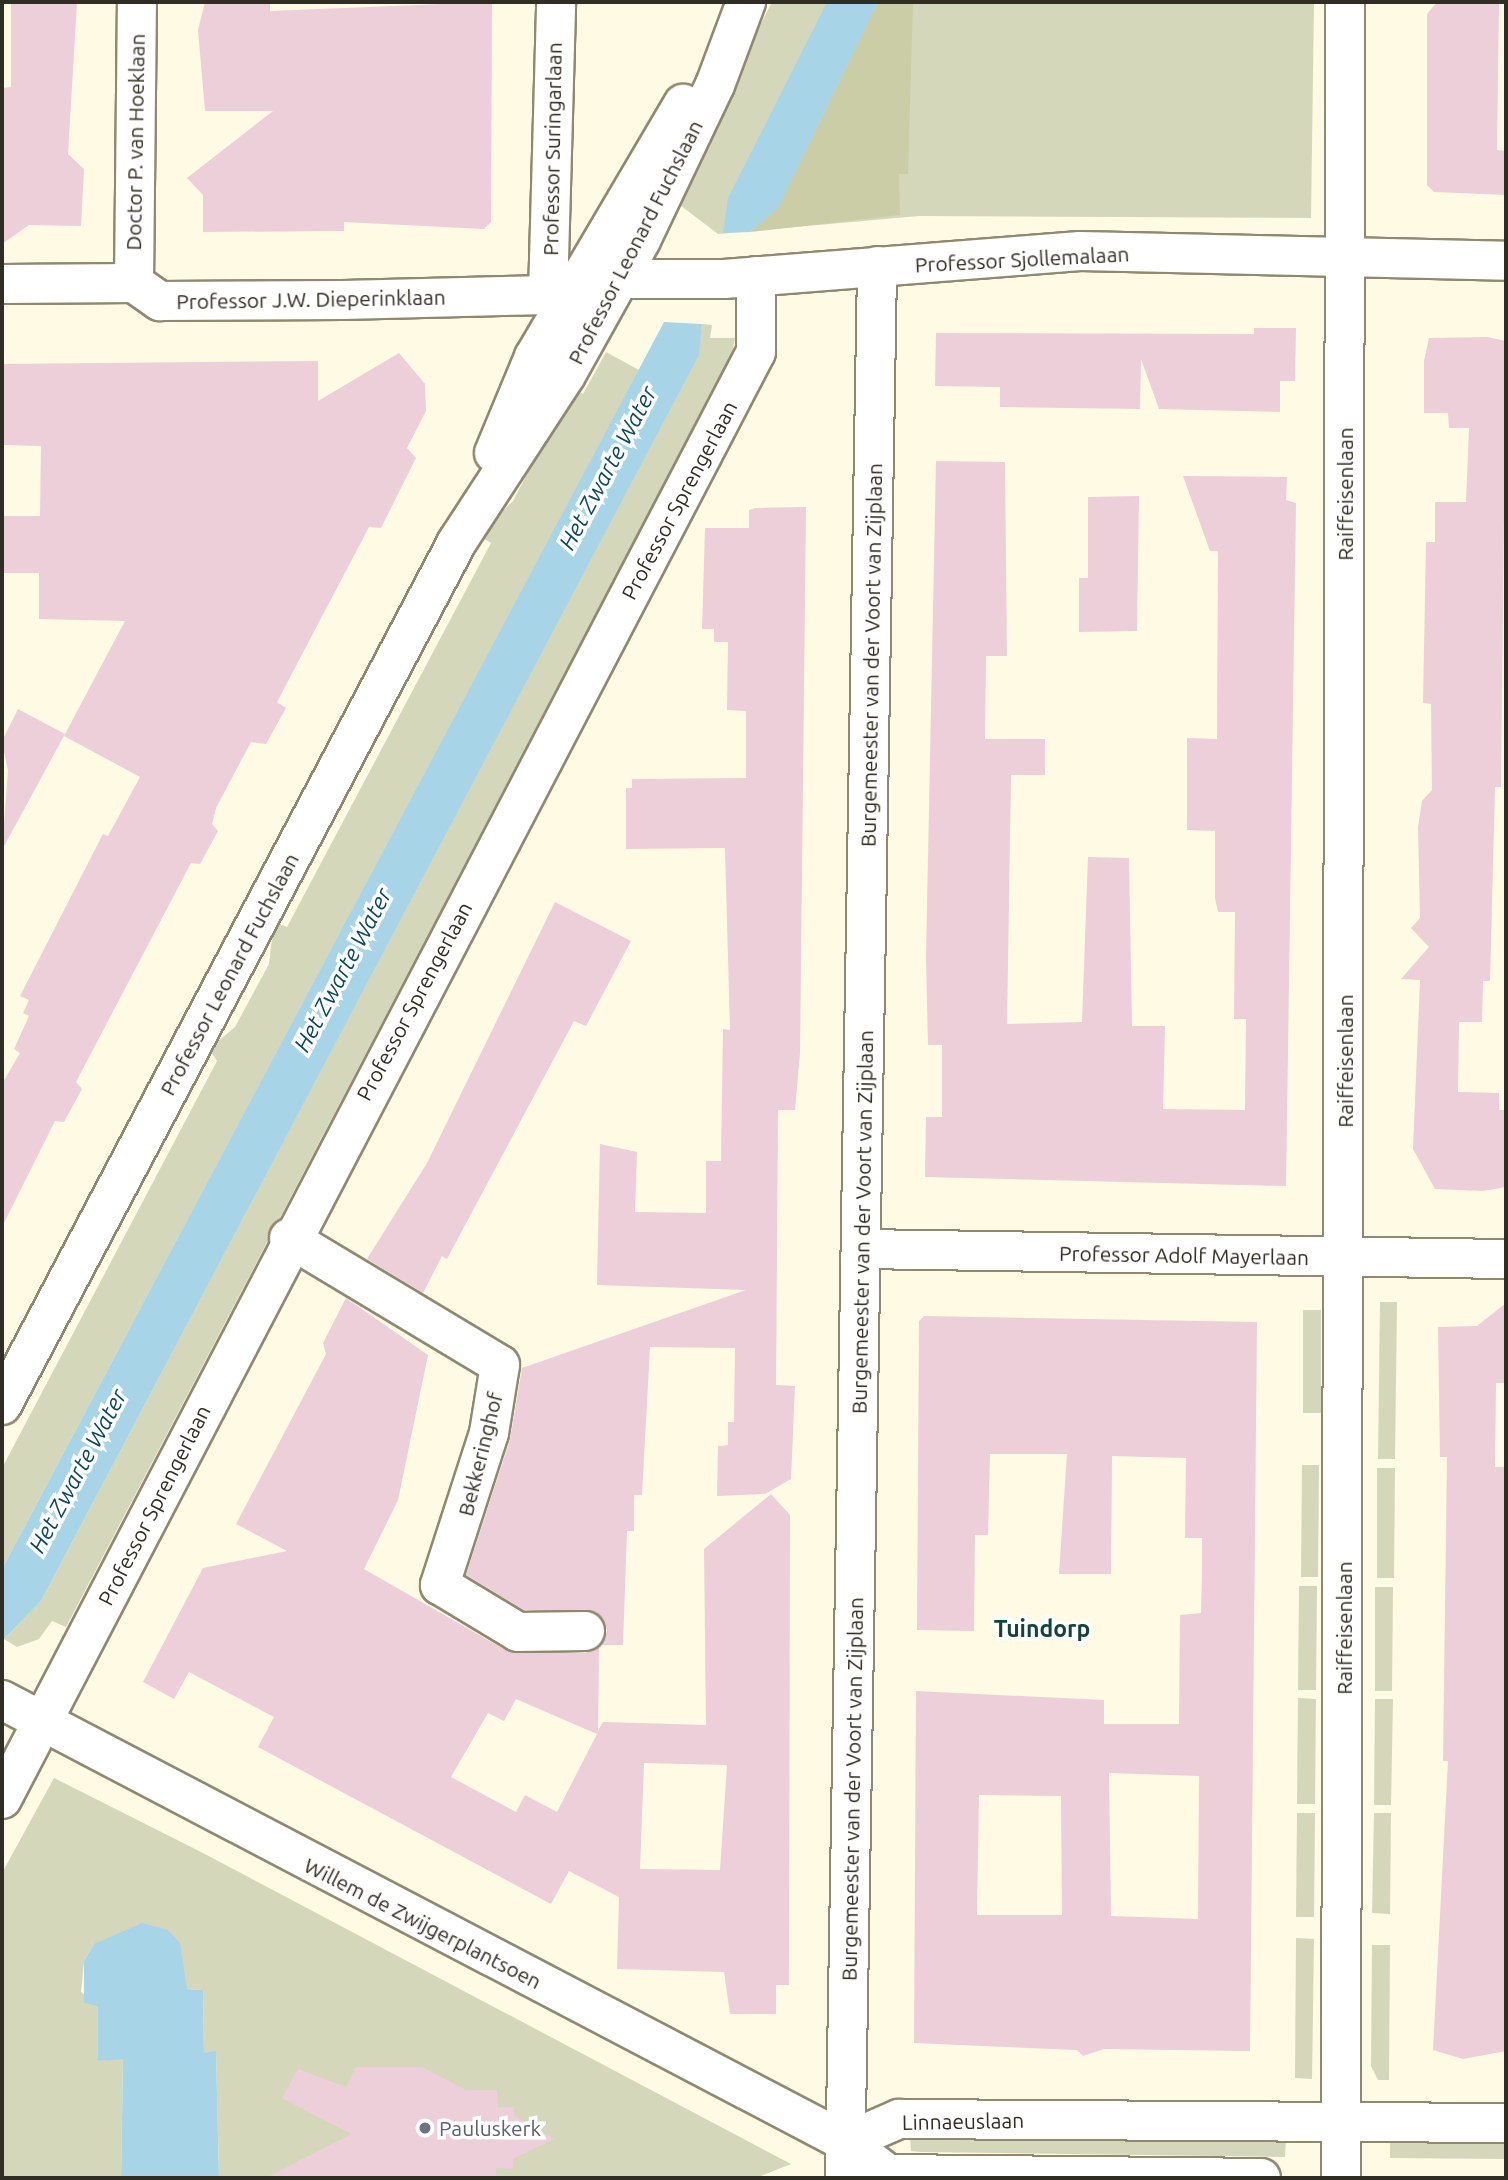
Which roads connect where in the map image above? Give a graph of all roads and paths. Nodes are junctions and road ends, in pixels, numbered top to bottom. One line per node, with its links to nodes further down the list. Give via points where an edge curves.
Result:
1 (136, 2): 9 (street, Doctor P. van Hoeklaan)
2 (556, 2): 11 (street, Professor Suringarlaan)
3 (1345, 2): 4 (street, Raiffeisenlaan)
4 (1345, 258): 5 (street, Professor Sjollemalaan); 6 (street, Professor Sjollemalaan, via 1080,251); 15 (street, Raiffeisenlaan)
5 (1506, 261)
6 (877, 266): 7 (street, Professor Sjollemalaan); 14 (street, Burgemeester van der Voort van Zijplaan)
7 (756, 276): 8 (street, Professor Sjollemalaan); 13 (street, Professor Sprengerlaan, via 756,352)
8 (619, 281): 11 (street, Professor Sjollemalaan); 11 (street, Professor Leonard Fuchslaan, via 715,85 746,2); 12 (street, Professor Leonard Fuchslaan)
9 (134, 283): 10 (street); 11 (street, Professor J.W. Dieperinklaan, via 160,301)
10 (2, 284)
11 (564, 287): 12 (street, Professor Leonard Fuchslaan)
12 (457, 542): 17 (street, Professor Leonard Fuchslaan)
13 (289, 1238): 18 (street, Bekkeringhof, via 500,1365 489,1433 440,1585 518,1632); 20 (street, Professor Sprengerlaan)
14 (861, 1249): 15 (street, Professor Adolf Mayerlaan); 24 (street, Burgemeester van der Voort van Zijplaan)
15 (1345, 1258): 16 (street, Professor Adolf Mayerlaan); 22 (street, Raiffeisenlaan)
16 (1506, 1259)
17 (2, 1405)
18 (585, 1632)
19 (2, 1700): 20 (street, Willem de Zwijgerplantsoen)
20 (44, 1722): 21 (street, Professor Sprengerlaan); 24 (street, Willem de Zwijgerplantsoen)
21 (2, 1799)
22 (1343, 2120): 23 (street, Linnaeuslaan); 24 (street, Linnaeuslaan, via 899,2119); 26 (street)
23 (1506, 2123)
24 (846, 2160): 25 (street, via 888,2174)
25 (1261, 2178)
26 (1340, 2178)

